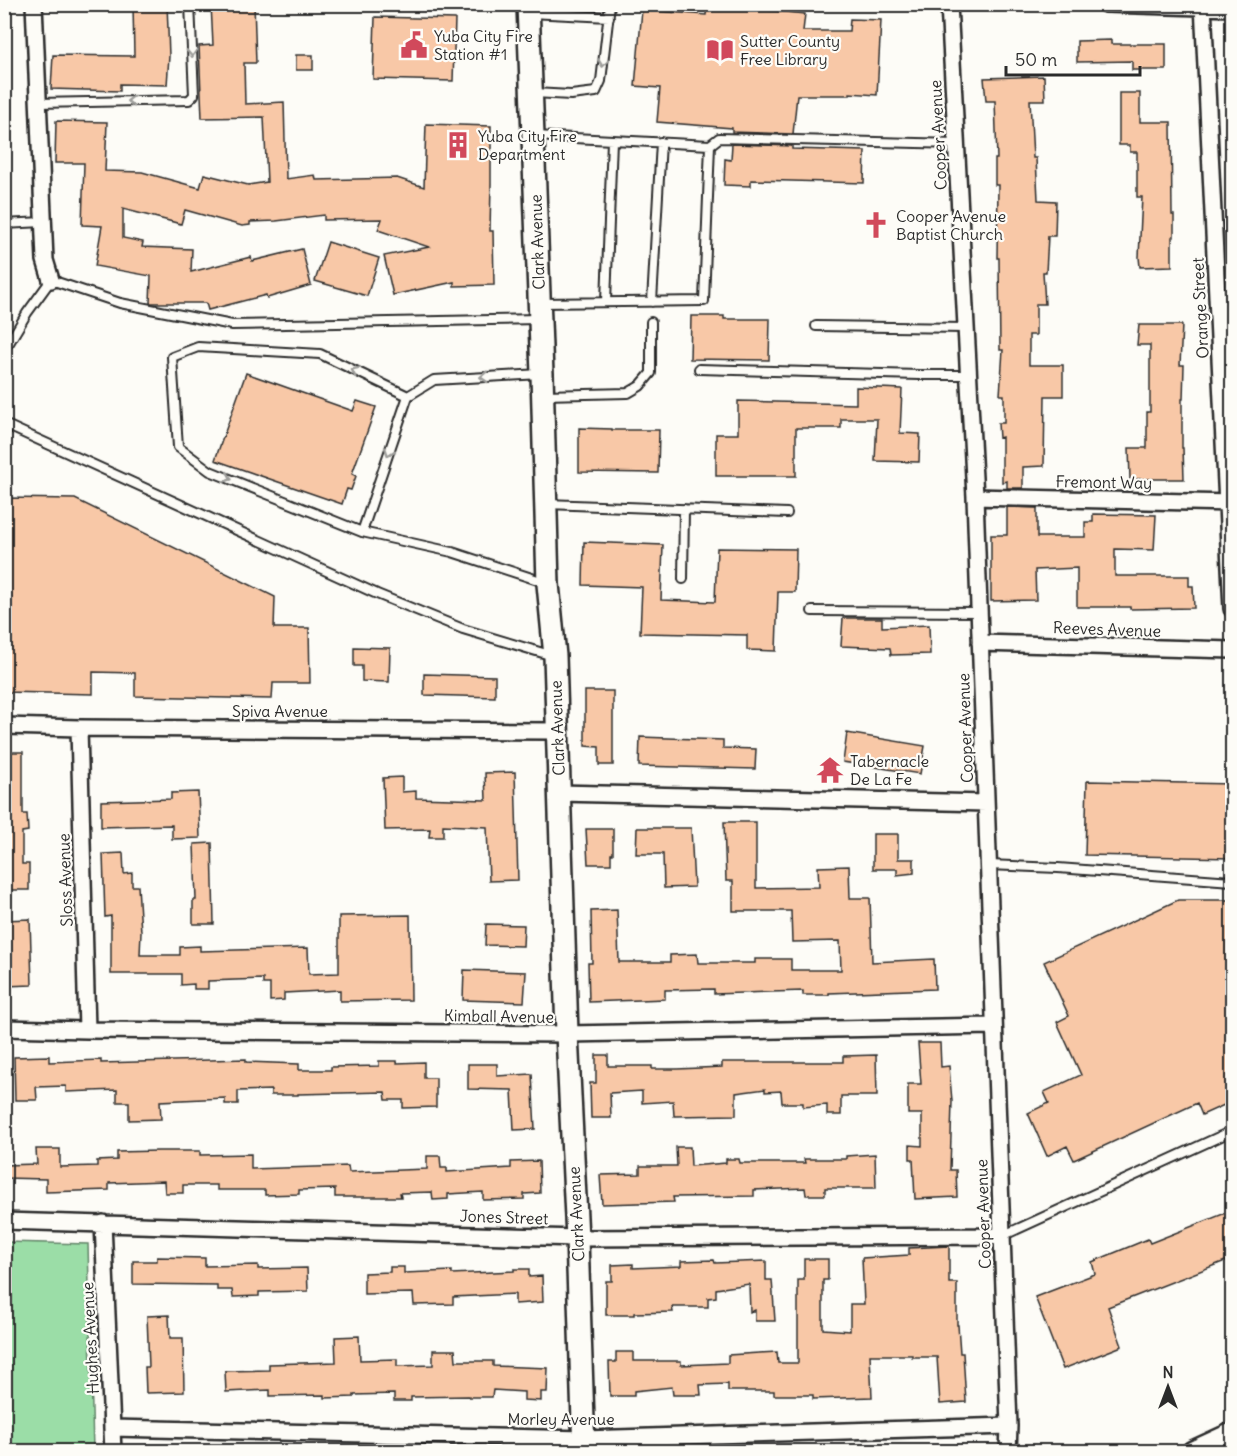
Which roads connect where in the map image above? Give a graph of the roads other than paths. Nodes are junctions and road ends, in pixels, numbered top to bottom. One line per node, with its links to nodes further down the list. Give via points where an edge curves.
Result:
1 (34, 4): 11 (street)
2 (190, 4): 11 (lane, one-way to 11, via 194,95 189,100)
3 (610, 4): 9 (lane)
4 (949, 4): 15 (street, Cooper Avenue)
5 (1105, 4): 6 (street)
6 (1203, 6): 7 (street); 33 (street, Orange Street)
7 (1233, 8)
8 (528, 9): 9 (lane); 10 (street, Clark Avenue)
9 (609, 17): 10 (lane, one-way to 10, via 601,81 596,92)
10 (531, 93): 12 (street, Clark Avenue)
11 (38, 103): 17 (street)
12 (533, 136): 13 (lane); 22 (street, Clark Avenue)
13 (612, 140): 14 (lane); 20 (lane)
14 (661, 142): 16 (lane); 21 (lane)
15 (957, 144): 16 (lane, via 719,138); 25 (street, Cooper Avenue)
16 (710, 145): 21 (lane, via 704,301)
17 (43, 222): 18 (lane); 19 (street, via 45,260)
18 (4, 224)
19 (51, 280): 22 (lane, via 120,303 232,325); 26 (lane, via 9,342)
20 (606, 302): 21 (lane); 22 (lane)
21 (652, 302)
22 (540, 311): 29 (street, Clark Avenue)
23 (651, 322): 29 (lane, via 651,373 628,393)
24 (816, 326): 25 (lane)
25 (966, 328): 28 (street, Cooper Avenue)
26 (4, 343)
27 (699, 369): 28 (lane)
28 (969, 375): 32 (street, Cooper Avenue)
29 (543, 385): 30 (lane, one-way to 30, via 434,380); 34 (street, Clark Avenue)
30 (408, 396): 37 (lane, one-way to 37); 37 (lane, one-way to 37, via 320,354 198,347 172,357 178,447 210,471)
31 (4, 424): 45 (lane, via 377,594 463,629)
32 (975, 497): 33 (street, Fremont Way); 42 (street, Cooper Avenue)
33 (1230, 503): 40 (street, Orange Street)
34 (546, 504): 35 (lane); 39 (street, Clark Avenue)
35 (684, 509): 36 (lane); 38 (lane)
36 (787, 513)
37 (362, 532): 39 (lane, via 452,552)
38 (683, 579)
39 (548, 584): 45 (street, Clark Avenue)
40 (1233, 609)
41 (812, 611): 42 (lane)
42 (979, 612): 43 (street, Cooper Avenue)
43 (980, 643): 44 (street, Reeves Avenue); 50 (street, Cooper Avenue)
44 (1233, 650)
45 (555, 656): 48 (street, Clark Avenue)
46 (4, 726): 47 (street, Spiva Avenue)
47 (79, 728): 48 (street, Spiva Avenue); 55 (street, Sloss Avenue)
48 (556, 731): 49 (street, Clark Avenue)
49 (559, 793): 50 (street); 56 (street, Clark Avenue)
50 (986, 803): 51 (street, Cooper Avenue)
51 (988, 865): 52 (lane); 53 (street, Cooper Avenue)
52 (1233, 881)
53 (993, 1026): 56 (street, Kimball Avenue); 60 (street, Cooper Avenue)
54 (4, 1028): 55 (street, Kimball Avenue)
55 (87, 1030): 56 (street, Kimball Avenue)
56 (567, 1034): 61 (street, Clark Avenue)
57 (1233, 1131): 60 (lane)
58 (4, 1221): 59 (street, Jones Street)
59 (103, 1223): 61 (street, Jones Street); 63 (street, Hughes Avenue)
60 (1002, 1236): 61 (street, Jones Street); 62 (street, Cooper Avenue)
61 (577, 1238): 65 (street, Clark Avenue)
62 (1009, 1426): 65 (street, Morley Avenue); 67 (street, Cooper Avenue)
63 (112, 1428): 65 (street, Morley Avenue); 66 (street, Hughes Avenue)
64 (1233, 1434): 68 (street)
65 (584, 1445)
66 (113, 1452)
67 (1008, 1452)
68 (1193, 1452)

